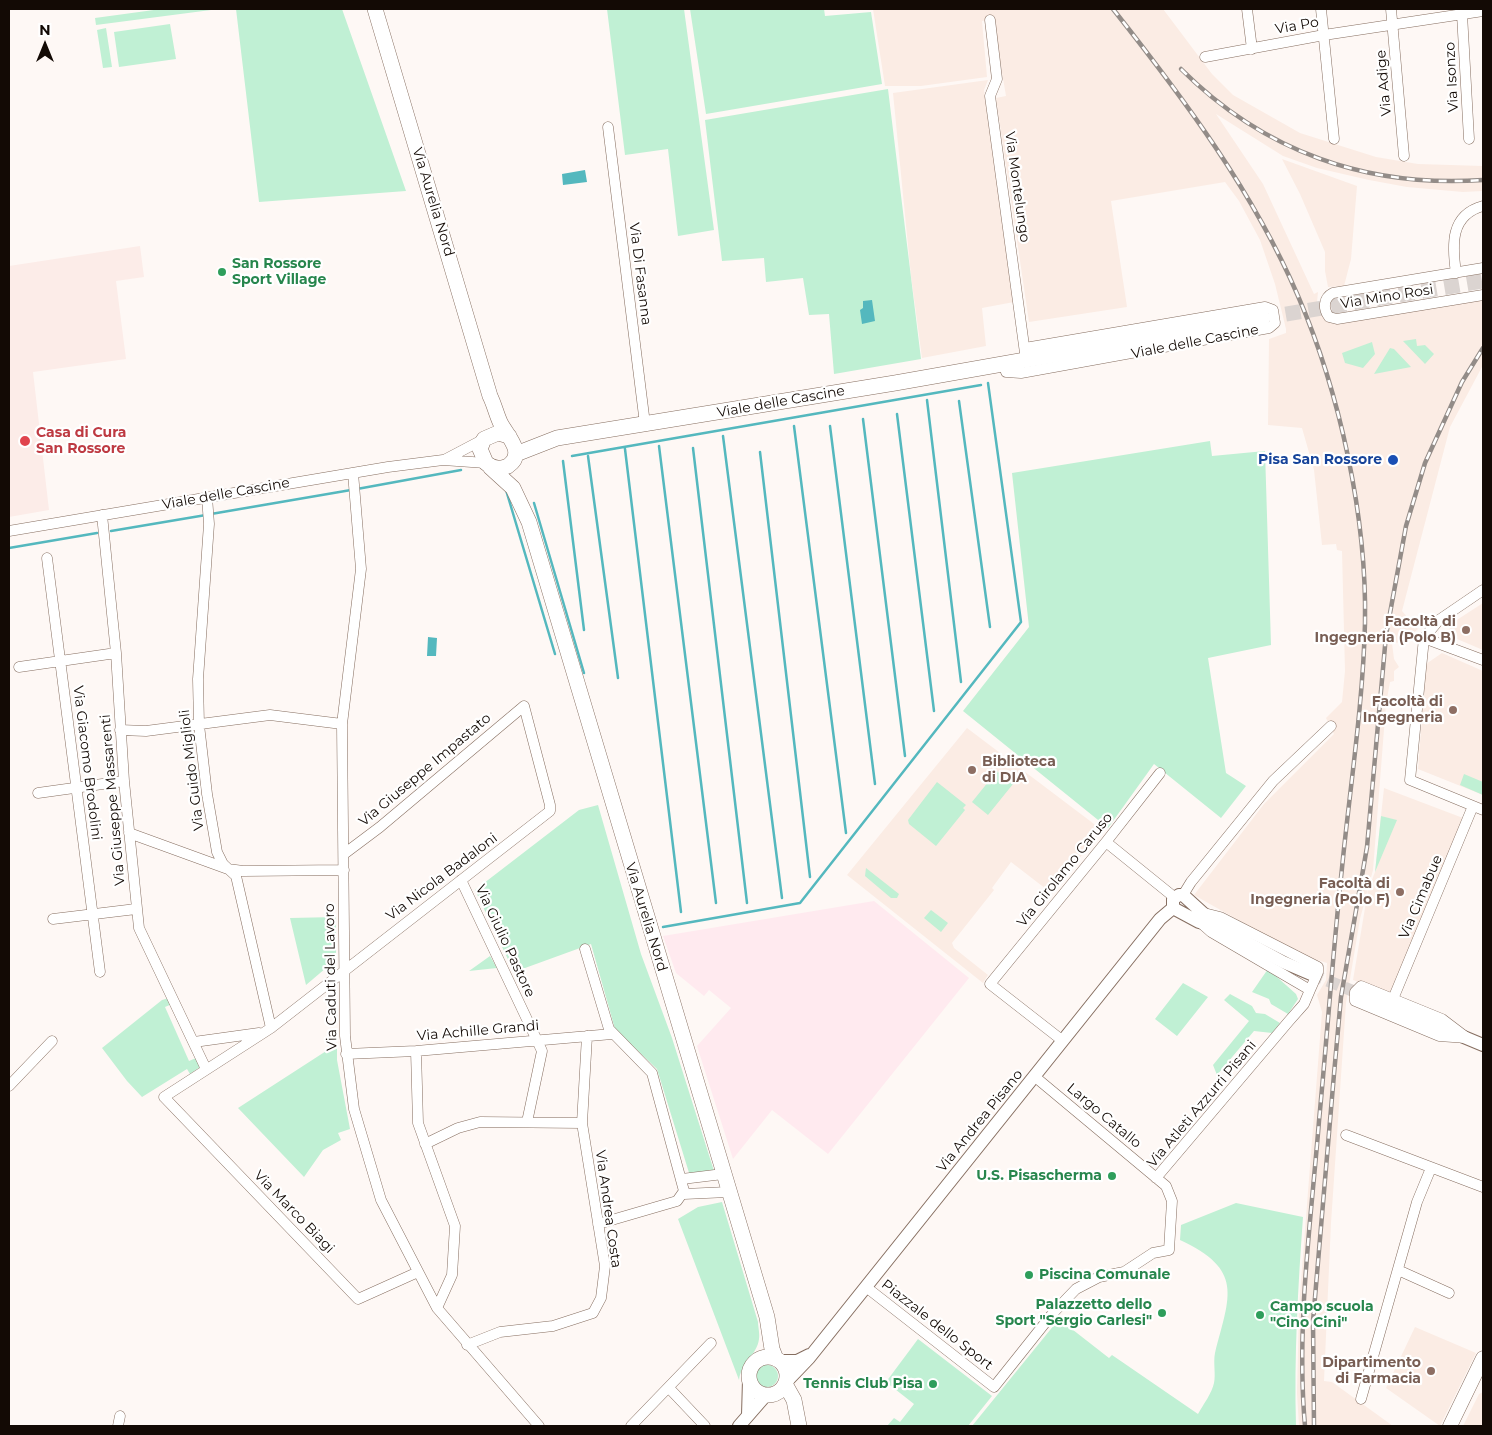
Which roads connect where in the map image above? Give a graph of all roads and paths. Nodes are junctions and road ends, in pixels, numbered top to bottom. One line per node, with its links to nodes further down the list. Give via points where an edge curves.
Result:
1 (375, 9): 23 (main road, Via Aurelia Nord)
2 (1247, 9): 10 (street)
3 (1321, 9): 9 (street)
4 (1391, 9): 8 (street, Via Adige)
5 (1483, 12): 6 (street, Via Po)
6 (1462, 14): 8 (street, Via Po); 14 (street, Via Isonzo)
7 (990, 20): 21 (street, Via Montelungo, via 997,79 990,96)
8 (1393, 25): 9 (street, Via Po); 15 (street, Via Adige)
9 (1324, 35): 10 (street, Via Po); 13 (street)
10 (1252, 49): 11 (street, Via Po)
11 (1205, 57)
12 (608, 126): 24 (street, Via Di Fasanna)
13 (1334, 139)
14 (1469, 139)
15 (1404, 156)
16 (1483, 206): 18 (street, via 1467,213 1456,227 1453,247)
17 (1483, 268): 18 (street, Via Mino Rosi)
18 (1456, 273): 19 (street, Via Mino Rosi, via 1333,293 1327,297 1325,310 1329,317 1337,319)
19 (1483, 295)
20 (1264, 318): 21 (main road, Viale delle Cascine)
21 (1025, 354): 22 (main road, Viale delle Cascine); 22 (street, Viale delle Cascine, via 1265,306 1276,316 1275,323 1269,328 1128,354 1021,372 1006,372)
22 (1004, 363): 24 (main road, Viale delle Cascine)
23 (490, 396): 25 (main road, Via Aurelia Nord, via 491,426); 26 (main road, Via Aurelia Nord)
24 (645, 424): 27 (main road, Viale delle Cascine)
25 (486, 437): 26 (main road, via 498,432); 29 (street, Viale delle Cascine); 30 (main road, via 480,449)
26 (510, 437): 27 (main road, Viale delle Cascine); 28 (main road, via 515,446)
27 (557, 438): 28 (main road, Viale delle Cascine, via 532,446)
28 (514, 458): 30 (main road, via 502,468); 34 (main road, Via Aurelia Nord)
29 (443, 460): 30 (street, Viale delle Cascine); 31 (street, Viale delle Cascine)
30 (488, 465): 34 (main road, Via Aurelia Nord, via 513,488)
31 (353, 477): 32 (street, Viale delle Cascine); 44 (street, Via Caduti del Lavoro, via 361,569)
32 (207, 497): 33 (street, Viale delle Cascine); 45 (street, Via Guido Miglioli, via 209,520 198,679)
33 (102, 515): 35 (street, Viale delle Cascine); 39 (street, Via Giuseppe Massarenti)
34 (529, 522): 91 (main road, Via Aurelia Nord)
35 (9, 531)
36 (47, 558): 41 (street, Via Giacomo Brodolini)
37 (1483, 590): 38 (street, via 1439,620)
38 (1424, 638): 40 (street); 52 (street, via 1410,780)
39 (116, 653): 41 (street); 47 (street, Via Giuseppe Massarenti)
40 (1483, 660)
41 (60, 661): 42 (street); 50 (street, Via Giacomo Brodolini)
42 (19, 667)
43 (524, 706): 55 (street, Via Giuseppe Impastato); 58 (street, Via Nicola Badaloni, via 551,810)
44 (342, 724): 45 (street, via 270,715); 55 (street, Via Caduti del Lavoro)
45 (199, 725): 47 (street); 56 (street, Via Guido Miglioli, via 206,794 217,852)
46 (1330, 726): 59 (street, via 1273,781 1187,887)
47 (120, 730): 49 (street, Via Giuseppe Massarenti)
48 (1160, 772): 54 (street, Via Girolamo Caruso)
49 (124, 781): 50 (street); 53 (street, Via Giuseppe Massarenti)
50 (77, 788): 51 (street); 61 (street, Via Giacomo Brodolini)
51 (38, 793)
52 (1478, 808): 70 (street, Via Cimabue)
53 (129, 833): 56 (street); 60 (street, Via Giuseppe Massarenti)
54 (1106, 842): 59 (street); 77 (street, Via Girolamo Caruso, via 990,984)
55 (344, 854): 57 (street, Via Caduti del Lavoro)
56 (228, 869): 57 (street); 71 (street, Via Guido Miglioli, via 236,876)
57 (344, 870): 65 (street, Via Caduti del Lavoro)
58 (461, 880): 65 (street, Via Nicola Badaloni); 75 (street, Via Giulio Pastore)
59 (1180, 903): 62 (street); 77 (street, Via Andrea Pisano, via 1160,919)
60 (136, 909): 61 (street); 78 (street, Via Giuseppe Massarenti, via 139,928)
61 (93, 914): 63 (street); 66 (street, Via Giacomo Brodolini)
62 (1202, 917): 67 (street); 68 (street, via 1211,932); 68 (street, Via Atleti Azzurri Pisani, via 1224,919 1318,967)
63 (53, 919)
64 (585, 949): 72 (street)
65 (344, 970): 71 (street, Via Nicola Badaloni); 81 (street, Via Caduti del Lavoro)
66 (100, 972)
67 (1311, 974)
68 (1310, 990): 93 (street, Via Atleti Azzurri Pisani, via 1304,1004)
69 (1363, 995): 74 (street)
70 (1393, 999): 74 (street, via 1442,1019); 74 (street, via 1361,986 1354,998 1439,1036)
71 (268, 1030): 78 (street); 82 (street, Via Nicola Badaloni)
72 (612, 1034): 73 (street, Via Achille Grandi); 92 (street, via 652,1073)
73 (588, 1036): 75 (street, Via Achille Grandi); 87 (street, Via Andrea Costa)
74 (1467, 1038): 79 (street)
75 (538, 1040): 80 (street, Via Achille Grandi); 86 (street, Via Giulio Pastore, via 543,1056)
76 (52, 1041): 84 (street)
77 (1063, 1041): 83 (street, Via Andrea Pisano)
78 (194, 1042): 82 (street, Via Giuseppe Massarenti)
79 (1483, 1045)
80 (416, 1051): 81 (street, Via Achille Grandi); 89 (street, via 417,1117)
81 (346, 1054): 99 (street, Via Caduti del Lavoro, via 356,1121 381,1200)
82 (206, 1069): 85 (street, Via Nicola Badaloni)
83 (1034, 1076): 93 (street, Largo Catallo); 100 (street, Via Andrea Pisano)
84 (9, 1086)
85 (164, 1097): 99 (street, Via Marco Biagi, via 358,1299)
86 (527, 1122): 87 (street); 89 (street, via 475,1123)
87 (582, 1123): 97 (street, Via Andrea Costa)
88 (1346, 1135): 90 (street)
89 (425, 1144): 102 (street, via 455,1226 452,1275)
90 (1431, 1168): 94 (street); 98 (street, via 1417,1202)
91 (723, 1174): 92 (street); 95 (main road, Via Aurelia Nord)
92 (682, 1178): 96 (street)
93 (1156, 1178): 110 (street, Via Atleti Azzurri Pisani, via 1166,1186 1172,1201 1169,1250 1153,1253 1124,1272 1099,1277 1074,1290)
94 (1483, 1187)
95 (728, 1192): 96 (street); 103 (main road, Via Aurelia Nord)
96 (684, 1194): 97 (street, via 677,1201)
97 (598, 1224): 105 (street, Via Andrea Costa, via 604,1282 601,1298 592,1313 553,1326 500,1332)
98 (1398, 1270): 101 (street); 115 (street)
99 (418, 1272): 102 (street, Via Caduti del Lavoro)
100 (866, 1287): 106 (street, Via Andrea Pisano); 110 (street, Piazzale dello Sport, via 994,1387)
101 (1449, 1293)
102 (437, 1308): 105 (street, Via Caduti del Lavoro)
103 (765, 1313): 108 (main road); 109 (main road, Via Aurelia Nord, via 772,1348)
104 (711, 1344): 113 (street)
105 (467, 1346): 118 (street, Via Caduti del Lavoro)
106 (811, 1354): 109 (street, via 797,1361); 112 (street, Via Andrea Pisano)
107 (1483, 1358): 122 (main road)
108 (759, 1359): 109 (main road, via 768,1356); 111 (main road, via 750,1368)
109 (778, 1360): 112 (main road, via 786,1369)
110 (1010, 1367)
111 (749, 1380): 114 (main road, via 757,1392); 116 (street)
112 (786, 1383): 114 (main road, via 779,1392); 117 (main road, via 794,1400)
113 (669, 1388): 119 (street); 120 (street)
114 (769, 1395): 116 (street); 117 (main road, via 784,1401)
115 (1361, 1398)
116 (748, 1415): 121 (street)
117 (797, 1421)
118 (539, 1426)
119 (631, 1426)
120 (705, 1426)
121 (739, 1426)
122 (1450, 1426)

